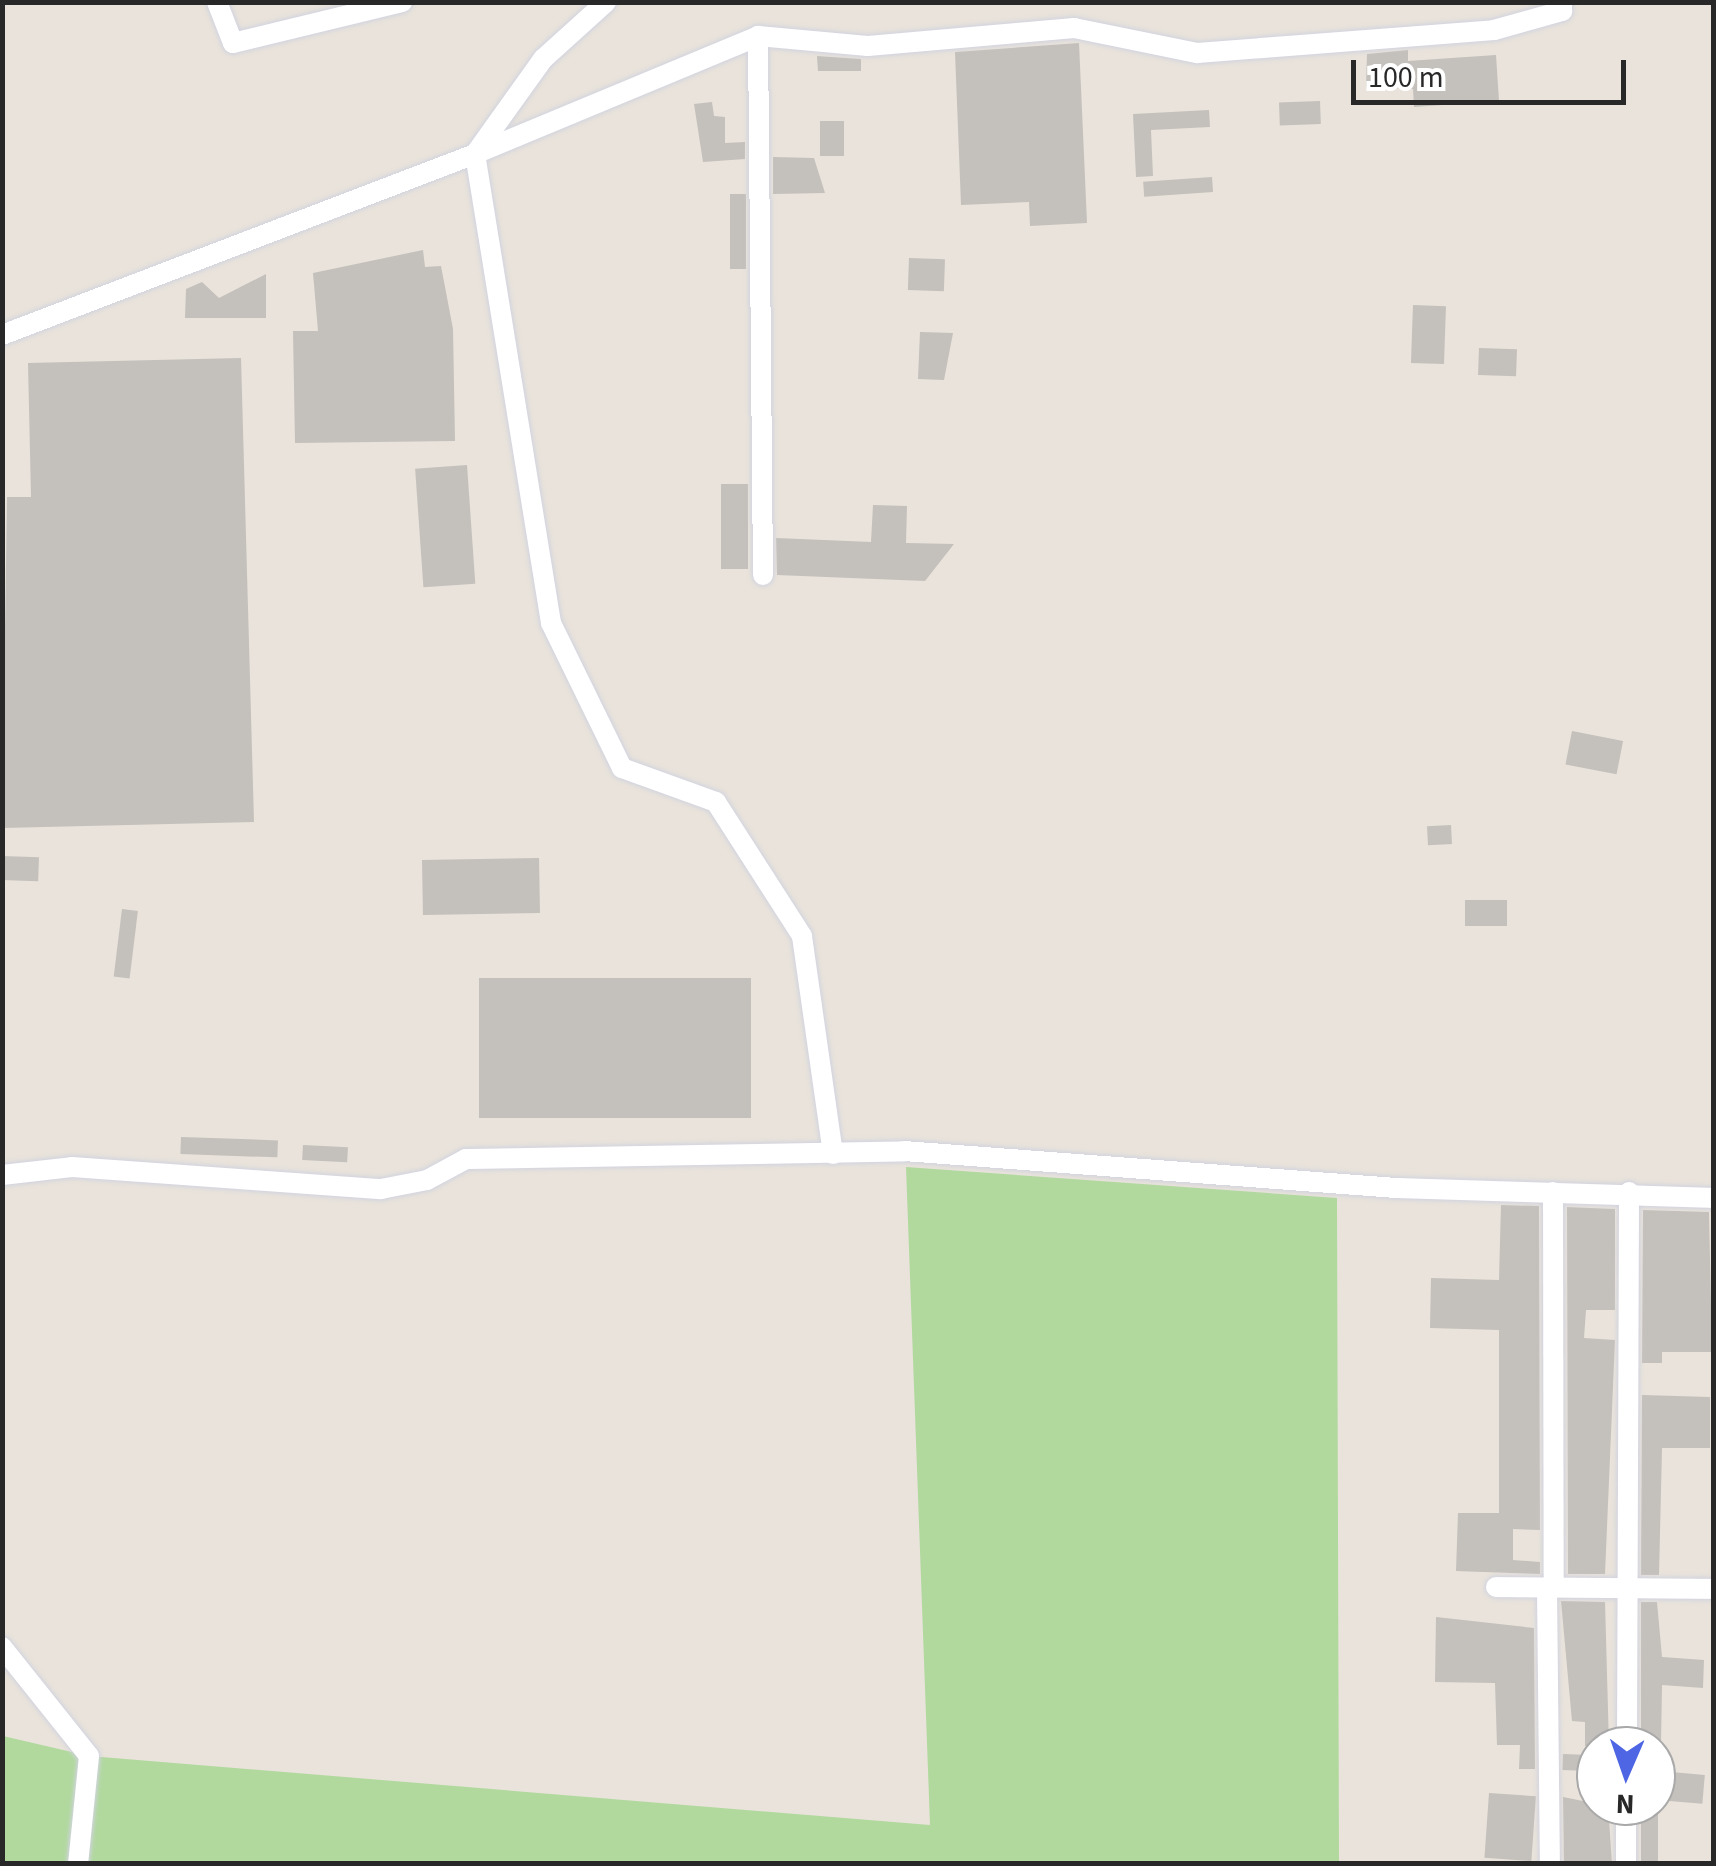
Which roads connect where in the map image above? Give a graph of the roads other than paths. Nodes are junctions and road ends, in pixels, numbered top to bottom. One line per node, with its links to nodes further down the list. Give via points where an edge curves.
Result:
1 (217, 2): 2 (street, via 233,43)
2 (402, 2)
3 (606, 2): 6 (street, via 543,60)
4 (1562, 2): 5 (street, via 1562,10 1494,30 1197,53 1074,28 868,46)
5 (758, 36): 6 (street); 8 (street)
6 (475, 154): 7 (street); 9 (street, via 551,623 622,768 716,802 802,936)
7 (2, 335)
8 (763, 574)
9 (833, 1154): 10 (street, via 466,1158 427,1180 381,1188 72,1167); 11 (street)
10 (2, 1175)
11 (1554, 1192): 12 (street); 15 (street)
12 (1628, 1192): 13 (street); 16 (street)
13 (1714, 1198)
14 (1496, 1587): 15 (street)
15 (1550, 1588): 16 (street); 22 (street)
16 (1628, 1588): 17 (street); 19 (street)
17 (1714, 1590)
18 (2, 1647): 21 (street, via 89,1756)
19 (1627, 1726)
20 (1626, 1826): 23 (street)
21 (78, 1864)
22 (1550, 1864)
23 (1626, 1864)

